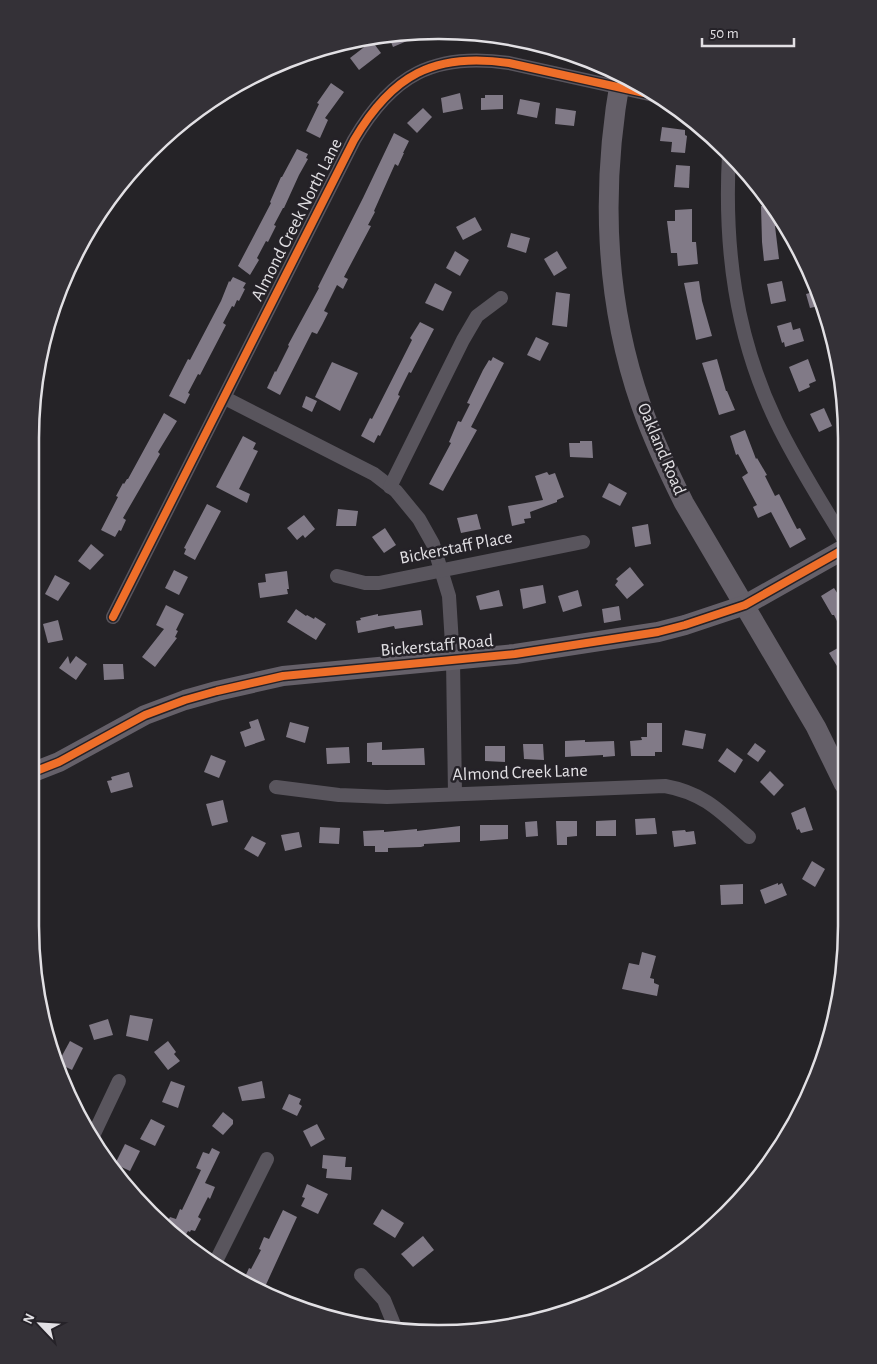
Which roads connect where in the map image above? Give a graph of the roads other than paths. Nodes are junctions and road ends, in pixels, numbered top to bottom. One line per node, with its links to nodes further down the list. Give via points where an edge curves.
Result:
1 (616, 80): 5 (street, Almond Creek North Lane, via 492,60 465,60 435,66 397,86 375,108 354,140)
2 (620, 82): 12 (street, Oakland Road, via 612,123 608,236 618,312 629,363 643,411 666,468)
3 (729, 164): 7 (street, via 730,258 746,339 776,421)
4 (501, 298): 6 (street, via 477,316)
5 (225, 398): 6 (street, via 374,474); 13 (street, Almond Creek North Lane)
6 (390, 486): 10 (street, via 419,519 433,544)
7 (838, 529)
8 (583, 542): 10 (street, Bickerstaff Place)
9 (838, 553): 12 (street, Bickerstaff Road)
10 (442, 571): 11 (street, Bickerstaff Place, via 379,583); 14 (street, via 449,596)
11 (337, 576)
12 (745, 606): 14 (street, Bickerstaff Road, via 658,632); 16 (street, Oakland Road, via 816,727)
13 (113, 617)
14 (453, 660): 15 (street, Bickerstaff Road, via 283,676 217,691 145,715); 18 (street)
15 (39, 770)
16 (838, 772)
17 (276, 787): 18 (street, Almond Creek Lane, via 387,798)
18 (455, 794): 19 (street, Almond Creek Lane, via 665,786 689,791 706,800)
19 (749, 837)
20 (119, 1081): 21 (street)
21 (95, 1131)
22 (266, 1159): 23 (street)
23 (217, 1259)
24 (362, 1275): 25 (street, via 384,1300)
25 (393, 1323)

